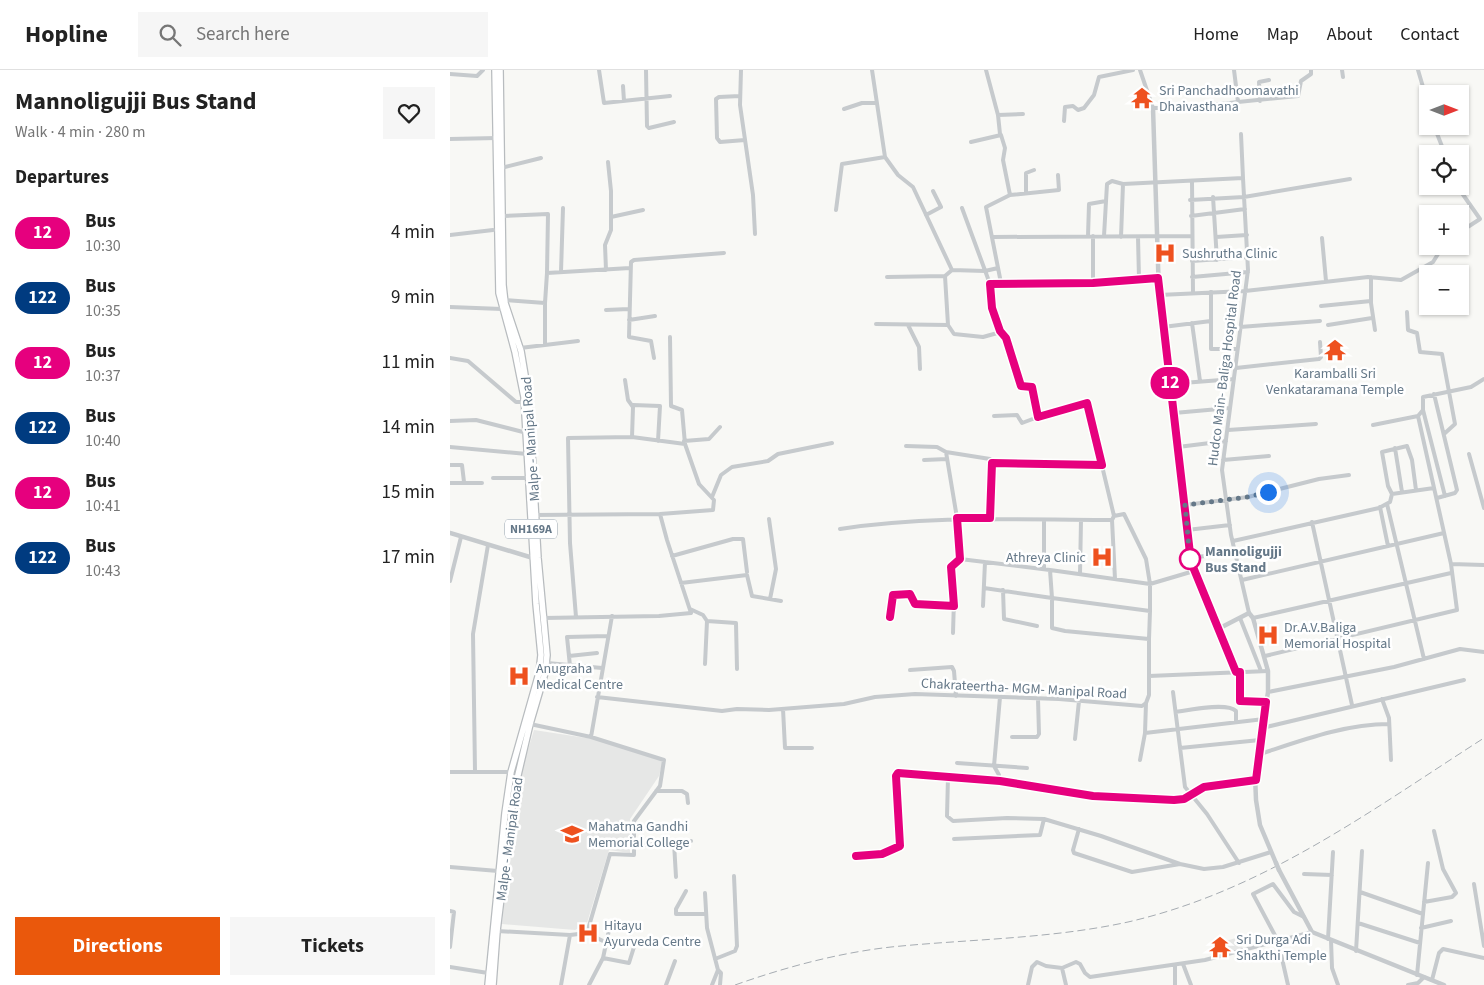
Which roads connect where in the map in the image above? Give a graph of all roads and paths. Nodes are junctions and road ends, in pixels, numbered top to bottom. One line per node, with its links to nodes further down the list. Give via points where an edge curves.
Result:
1 (482, 70): 16 (street, via 477,76 469,77)
2 (495, 70): 36 (highway, Malpe - Manipal Road / NH169A)
3 (500, 70): 43 (highway, Malpe - Manipal Road / NH169A)
4 (598, 70): 25 (street, via 604,103)
5 (646, 70): 23 (street)
6 (741, 70): 22 (street)
7 (872, 70): 27 (street)
8 (986, 70): 31 (street)
9 (1132, 70): 32 (street, via 1098,77 1094,95 1084,108 1065,108)
10 (1140, 70): 29 (street)
11 (1234, 70): 26 (street)
12 (1317, 70): 15 (street)
13 (1342, 70): 17 (street)
14 (1418, 70): 19 (street)
15 (1311, 71): 24 (street, via 1301,81 1298,96)
16 (450, 74)
17 (1343, 77)
18 (1269, 80): 24 (street, via 1259,82)
19 (1422, 85)
20 (623, 86): 25 (street)
21 (670, 96): 23 (street)
22 (740, 96): 38 (street); 38 (street, via 717,98 717,138 720,142)
23 (647, 100): 25 (street); 33 (street, via 648,127)
24 (1260, 101): 26 (street)
25 (624, 102)
26 (1238, 102): 29 (street)
27 (876, 103): 28 (street); 41 (street)
28 (844, 108)
29 (1153, 108): 49 (street)
30 (1023, 114): 31 (street)
31 (998, 115): 34 (street)
32 (1064, 121)
33 (674, 122)
34 (1000, 134): 39 (street); 53 (street, via 1005,148 1003,160)
35 (1241, 134): 46 (street, Hudco Main- Baliga Hospital Road)
36 (496, 138): 37 (street); 113 (highway, Malpe - Manipal Road / NH169A)
37 (450, 139)
38 (745, 140): 73 (street)
39 (971, 142)
40 (541, 158): 43 (street)
41 (885, 158): 63 (street, via 842,164); 65 (street, via 913,187)
42 (608, 162): 69 (street)
43 (501, 168): 66 (highway, Malpe - Manipal Road / NH169A)
44 (1034, 170): 52 (street, via 1027,172)
45 (1058, 175): 52 (street, via 1059,190)
46 (1243, 178): 48 (street); 56 (street, Hudco Main- Baliga Hospital Road)
47 (1350, 179): 56 (street)
48 (1192, 181): 49 (street); 57 (street)
49 (1157, 182): 50 (street); 79 (street)
50 (1123, 184): 58 (street, via 1112,181 1107,184); 83 (street)
51 (933, 191): 65 (street, via 941,207)
52 (1026, 192): 53 (street)
53 (1010, 195): 82 (street, via 986,208)
54 (1463, 195): 70 (street)
55 (1213, 197): 56 (street); 57 (street); 64 (street)
56 (1244, 197): 61 (street, Hudco Main- Baliga Hospital Road)
57 (1190, 200): 67 (street)
58 (1106, 201): 76 (street, via 1088,204); 78 (street)
59 (563, 208): 96 (street)
60 (962, 208): 95 (street)
61 (1245, 209): 64 (street); 75 (street, Hudco Main- Baliga Hospital Road)
62 (642, 210): 69 (street)
63 (836, 210)
64 (1215, 213): 67 (street); 81 (street)
65 (926, 215): 94 (street)
66 (502, 216): 98 (street, via 548,214); 113 (highway, Malpe - Manipal Road / NH169A)
67 (1191, 216): 80 (street)
68 (1484, 216): 70 (street)
69 (611, 217): 93 (street, via 611,230 605,245)
70 (1480, 219): 71 (street)
71 (1469, 226)
72 (493, 230): 74 (street)
73 (755, 234)
74 (450, 235)
75 (1247, 235): 81 (street); 88 (street, Hudco Main- Baliga Hospital Road)
76 (1088, 236): 77 (street); 82 (street)
77 (1093, 236): 78 (street); 107 (street)
78 (1104, 236): 83 (street)
79 (1158, 236): 80 (street); 84 (street); 103 (street)
80 (1192, 236): 90 (street)
81 (1216, 236): 89 (street)
82 (993, 237): 92 (street)
83 (1122, 237): 84 (street)
84 (1138, 237): 104 (street)
85 (1322, 238): 105 (street)
86 (724, 254): 91 (street, via 634,260)
87 (1437, 255): 102 (street, via 1433,262 1401,280)
88 (1248, 257): 89 (street); 97 (street, Hudco Main- Baliga Hospital Road)
89 (1217, 260): 90 (street)
90 (1192, 261): 101 (street)
91 (630, 268): 93 (street); 120 (street)
92 (998, 268): 95 (street); 106 (street)
93 (606, 270): 96 (street)
94 (952, 270): 95 (street); 99 (street)
95 (984, 271): 108 (street)
96 (561, 272): 98 (street)
97 (1248, 272): 101 (street); 109 (street, Hudco Main- Baliga Hospital Road)
98 (547, 273): 115 (street)
99 (945, 276): 100 (street); 129 (street)
100 (887, 277)
101 (1192, 277): 111 (street)
102 (1371, 277): 105 (street); 114 (street)
103 (1158, 278): 104 (street); 112 (street)
104 (1139, 279): 107 (street)
105 (1326, 281): 109 (street)
106 (1001, 283): 107 (street); 108 (street)
107 (1093, 283)
108 (990, 284): 135 (street, via 992,308)
109 (1245, 291): 110 (street); 133 (street, Hudco Main- Baliga Hospital Road)
110 (1211, 292): 111 (street); 125 (street)
111 (1193, 294): 112 (street)
112 (1159, 296): 132 (street)
113 (502, 300): 115 (street); 118 (highway, Malpe - Manipal Road / NH169A); 140 (highway, Malpe - Manipal Road / NH169A)
114 (1370, 301): 116 (street); 123 (street)
115 (545, 303): 139 (street)
116 (1321, 306)
117 (450, 307): 118 (street)
118 (502, 309): 153 (highway, Malpe - Manipal Road / NH169A, via 515,352)
119 (606, 310): 120 (street)
120 (629, 310): 124 (street)
121 (1407, 312): 151 (street, via 1408,330 1417,333 1420,352 1442,354)
122 (655, 316): 124 (street)
123 (1372, 318): 131 (street); 134 (street)
124 (629, 320): 143 (street, via 630,338 652,341)
125 (1211, 321): 127 (street); 141 (street, via 1211,349)
126 (1320, 321): 133 (street)
127 (1192, 323): 132 (street); 149 (street)
128 (876, 324): 130 (street)
129 (948, 324): 130 (street); 135 (street, via 954,334 983,337)
130 (908, 325): 145 (street, via 920,347)
131 (1328, 326)
132 (1163, 327): 150 (street)
133 (1240, 327): 141 (street, Hudco Main- Baliga Hospital Road)
134 (1375, 330)
135 (1001, 332): 160 (street, via 1006,338 1021,386 1032,387)
136 (670, 337): 171 (street, via 671,406 682,408)
137 (578, 341): 139 (street)
138 (1320, 342): 144 (street, via 1319,359)
139 (544, 344): 140 (street)
140 (520, 348): 208 (highway, Malpe - Manipal Road / NH169A, via 529,399)
141 (1237, 349): 144 (street, Hudco Main- Baliga Hospital Road)
142 (450, 358): 153 (street, via 468,361 516,402)
143 (654, 358)
144 (1236, 368): 146 (street, Hudco Main- Baliga Hospital Road)
145 (920, 369)
146 (1234, 379): 149 (street); 155 (street, Hudco Main- Baliga Hospital Road)
147 (1484, 379): 151 (street, via 1472,387)
148 (625, 380): 154 (street, via 628,400)
149 (1200, 381): 150 (street)
150 (1170, 384): 157 (street)
151 (1448, 391): 152 (street); 167 (street, via 1455,424)
152 (1434, 394): 156 (street, via 1423,397); 167 (street)
153 (524, 402): 166 (highway, Malpe - Manipal Road / NH169A)
154 (633, 405): 168 (street); 169 (street, via 660,406)
155 (1230, 408): 157 (street); 165 (street, Hudco Main- Baliga Hospital Road)
156 (1423, 410): 159 (street); 198 (street)
157 (1174, 413): 175 (street)
158 (994, 416): 160 (street, via 1017,415 1022,423)
159 (1418, 416): 163 (street); 193 (street)
160 (1038, 417): 186 (street, via 1087,403)
161 (450, 421): 166 (street, via 476,420)
162 (1316, 424): 165 (street)
163 (1373, 425)
164 (720, 427): 171 (street, via 708,439)
165 (1228, 430): 170 (street, Hudco Main- Baliga Hospital Road)
166 (527, 433): 178 (highway, Malpe - Manipal Road / NH169A)
167 (1444, 434): 198 (street, via 1457,490)
168 (632, 437): 169 (street); 206 (street, via 568,438)
169 (658, 441): 171 (street)
170 (1226, 441): 175 (street); 183 (street, Hudco Main- Baliga Hospital Road)
171 (684, 443): 199 (street, via 699,484)
172 (832, 443): 199 (street, via 778,454 768,461 732,467 721,475)
173 (906, 446): 177 (street, via 937,447)
174 (450, 447): 178 (street)
175 (1178, 448): 203 (street)
176 (1395, 448): 195 (street, via 1409,446); 196 (street); 197 (street, via 1382,452)
177 (946, 452): 182 (street); 184 (street, via 990,459)
178 (528, 454): 189 (highway, Malpe - Manipal Road / NH169A)
179 (1469, 454): 194 (street)
180 (1269, 456): 183 (street)
181 (924, 460): 182 (street)
182 (947, 460): 209 (street)
183 (1223, 460): 201 (street, Hudco Main- Baliga Hospital Road)
184 (992, 463): 186 (street); 210 (street)
185 (450, 465): 190 (street, via 462,465)
186 (1102, 465): 211 (street)
187 (1349, 475): 201 (street, via 1319,478 1248,497)
188 (493, 478): 189 (street)
189 (529, 478): 228 (highway, Malpe - Manipal Road / NH169A)
190 (464, 482): 191 (street); 192 (street)
191 (482, 482)
192 (450, 483)
193 (1434, 488): 195 (street); 200 (street)
194 (1482, 488): 205 (street)
195 (1416, 490): 196 (street)
196 (1402, 492): 197 (street)
197 (1392, 494): 202 (street)
198 (1444, 496): 200 (street)
199 (712, 497): 207 (street, via 712,511)
200 (1437, 498): 220 (street)
201 (1226, 499): 203 (street); 216 (street, Hudco Main- Baliga Hospital Road)
202 (1387, 504): 204 (street); 224 (street)
203 (1185, 505): 218 (street)
204 (1380, 507): 215 (street); 225 (street)
205 (1484, 508)
206 (569, 514): 207 (street); 208 (street); 260 (street)
207 (660, 514): 227 (street)
208 (536, 515): 253 (highway, Malpe - Manipal Road / NH169A)
209 (957, 518): 210 (street); 217 (street); 230 (street)
210 (990, 518): 213 (street)
211 (1113, 518): 214 (street); 241 (street); 246 (street, via 1124,514 1146,559)
212 (769, 519): 250 (street, via 776,569)
213 (1044, 520): 214 (street); 235 (street)
214 (1081, 520): 240 (street)
215 (1312, 522): 222 (street); 231 (street)
216 (1230, 526): 218 (street); 222 (street, Hudco Main- Baliga Hospital Road)
217 (840, 528)
218 (1187, 530): 229 (street)
219 (450, 533): 221 (street)
220 (1444, 533): 224 (street); 233 (street)
221 (461, 537): 223 (street); 243 (street)
222 (1233, 541): 226 (street, Hudco Main- Baliga Hospital Road)
223 (488, 544): 228 (street); 321 (street, via 473,634)
224 (1397, 544): 225 (street); 244 (street)
225 (1388, 546): 231 (street)
226 (1235, 552): 229 (street); 242 (street, Hudco Main- Baliga Hospital Road)
227 (672, 556): 238 (street, via 743,539); 245 (street)
228 (533, 558): 253 (highway, Malpe - Manipal Road / NH169A)
229 (1190, 558): 237 (street)
230 (960, 559): 232 (street); 254 (street, via 951,567)
231 (1321, 561): 242 (street); 251 (street)
232 (985, 562): 235 (street); 247 (street)
233 (1451, 564): 234 (street); 239 (street)
234 (1484, 565)
235 (1044, 569): 236 (street)
236 (1050, 570): 240 (street); 249 (street)
237 (1194, 571): 246 (street); 267 (street)
238 (747, 572)
239 (1451, 573): 244 (street); 265 (street, via 1457,610)
240 (1080, 574): 241 (street)
241 (1114, 579): 246 (street)
242 (1242, 580): 259 (street, Hudco Main- Baliga Hospital Road)
243 (450, 581)
244 (1406, 582): 251 (street); 265 (street)
245 (681, 584): 250 (street, via 748,575 751,595); 256 (street)
246 (1150, 584): 257 (street)
247 (984, 588): 248 (street); 255 (street)
248 (1003, 590): 249 (street); 266 (street, via 1004,619)
249 (1052, 598): 257 (street); 270 (street, via 1052,628)
250 (770, 599): 252 (street)
251 (1329, 599): 259 (street); 271 (street)
252 (781, 600)
253 (539, 604): 262 (highway, Malpe - Manipal Road / NH169A); 323 (highway, Malpe - Manipal Road / NH169A, via 541,664)
254 (954, 606): 261 (street, via 915,604 910,594 893,595); 268 (street)
255 (983, 606)
256 (690, 609): 258 (street, via 691,613 659,616); 264 (street)
257 (1150, 611): 270 (street, Chakrateertha- MGM- Manipal Road)
258 (612, 616): 260 (street); 269 (street)
259 (1251, 616): 263 (street); 275 (street)
260 (576, 617): 262 (street)
261 (890, 617)
262 (544, 618): 277 (highway, Malpe - Manipal Road / NH169A)
263 (1240, 618): 267 (street); 283 (street)
264 (708, 621): 278 (street); 281 (street, via 737,624)
265 (1414, 622): 271 (street); 276 (street)
266 (1036, 626)
267 (1218, 629): 285 (street)
268 (952, 633)
269 (608, 636): 274 (street, via 566,637); 280 (street)
270 (1149, 639): 286 (street, Chakrateertha- MGM- Manipal Road)
271 (1338, 639): 275 (street); 287 (street)
272 (1484, 652): 276 (street, via 1460,650)
273 (597, 653): 274 (street)
274 (569, 656): 279 (street)
275 (1265, 656): 284 (street)
276 (1424, 659): 287 (street)
277 (547, 663): 279 (street); 304 (highway, Malpe - Manipal Road / NH169A)
278 (705, 664)
279 (570, 666): 280 (street)
280 (602, 668): 292 (street)
281 (738, 669)
282 (910, 670): 291 (street, via 952,667)
283 (1261, 671): 284 (street); 285 (street)
284 (1268, 671): 290 (street)
285 (1238, 672): 286 (street); 297 (street, via 1240,701)
286 (1149, 676): 298 (street, Chakrateertha- MGM- Manipal Road)
287 (1346, 677): 290 (street); 299 (street)
288 (1464, 680): 295 (street)
289 (1173, 692): 301 (street)
290 (1268, 692): 297 (street)
291 (956, 696): 293 (street, Chakrateertha- MGM- Manipal Road); 300 (street, Chakrateertha- MGM- Manipal Road, via 914,694)
292 (597, 697): 300 (street, Chakrateertha- MGM- Manipal Road, via 722,711); 309 (street)
293 (1000, 697): 294 (street, Chakrateertha- MGM- Manipal Road); 319 (street)
294 (1038, 699): 296 (street, Chakrateertha- MGM- Manipal Road); 310 (street, via 1037,737)
295 (1382, 699): 299 (street); 305 (street)
296 (1079, 701): 298 (street, Chakrateertha- MGM- Manipal Road, via 1142,706); 311 (street)
297 (1266, 702): 302 (street)
298 (1146, 703): 308 (street)
299 (1352, 706): 306 (street)
300 (783, 709): 313 (street, via 785,748)
301 (1176, 712): 303 (street, via 1210,707 1233,708); 307 (street)
302 (1264, 719): 303 (street); 306 (street)
303 (1236, 722): 307 (street)
304 (530, 724): 309 (street); 340 (highway, Malpe - Manipal Road / NH169A)
305 (1390, 724): 315 (street, via 1348,728); 317 (street)
306 (1262, 728): 312 (street)
307 (1178, 730): 308 (street); 314 (street)
308 (1145, 733): 316 (street)
309 (591, 737): 327 (street, via 664,760)
310 (1012, 737)
311 (1075, 739)
312 (1260, 740): 314 (street); 315 (street)
313 (812, 748)
314 (1180, 748): 328 (street, via 1185,787)
315 (1257, 755): 325 (street)
316 (1140, 760)
317 (1391, 760)
318 (957, 763): 319 (street)
319 (994, 766): 320 (street); 326 (street, via 999,775)
320 (1027, 768)
321 (475, 771): 322 (street); 323 (street)
322 (450, 772)
323 (511, 772): 340 (highway, Malpe - Manipal Road / NH169A)
324 (948, 777): 326 (street); 330 (street, via 947,816 953,821); 341 (street, via 896,774 900,846 882,854)
325 (1256, 780): 328 (street, via 1204,787); 338 (street, via 1260,825)
326 (998, 781): 328 (street, via 1093,796 1179,800)
327 (656, 791): 329 (street, via 682,791 687,794); 336 (street, via 634,821)
328 (1192, 795): 342 (street)
329 (688, 803)
330 (1044, 819): 331 (street); 333 (street, via 1040,835)
331 (1080, 829): 344 (street); 344 (street, via 1074,853 1126,871)
332 (1434, 831): 355 (street, via 1443,869 1456,892 1452,896)
333 (954, 839)
334 (691, 841): 335 (street)
335 (674, 842): 336 (street); 350 (street)
336 (634, 846): 366 (street, via 634,855 610,854)
337 (1362, 851): 353 (street)
338 (1271, 852): 342 (street); 359 (street, bridge)
339 (1333, 852): 348 (street)
340 (503, 853): 346 (highway, Malpe - Manipal Road / NH169A); 364 (highway, Malpe - Manipal Road / NH169A)
341 (856, 856)
342 (1239, 863): 344 (street, via 1204,869)
343 (1428, 863): 355 (street)
344 (1180, 864)
345 (450, 867): 346 (street)
346 (498, 871): 385 (highway, Malpe - Manipal Road / NH169A)
347 (1304, 874): 348 (street)
348 (1332, 875): 368 (street)
349 (734, 876): 378 (street, via 737,946 735,951)
350 (676, 877)
351 (1474, 884): 372 (street)
352 (686, 891): 357 (street, via 676,914)
353 (1360, 892): 358 (street); 361 (street)
354 (705, 893): 357 (street)
355 (1424, 902): 358 (street)
356 (450, 911): 373 (street, via 454,912)
357 (706, 914): 378 (street)
358 (1423, 914): 362 (street)
359 (1304, 917): 365 (street); 369 (street, via 1294,912 1277,885 1255,892 1253,897)
360 (1451, 921): 362 (street)
361 (1358, 923): 371 (street); 375 (street)
362 (1421, 928): 371 (street)
363 (609, 930): 370 (street)
364 (496, 931): 367 (street); 390 (highway, Malpe - Manipal Road / NH169A)
365 (1312, 932): 368 (street); 369 (street)
366 (587, 933): 367 (street); 370 (street)
367 (570, 935): 391 (street)
368 (1330, 939): 375 (street); 401 (street, via 1332,968)
369 (1278, 941): 380 (street); 400 (street)
370 (607, 943): 376 (street)
371 (1420, 943): 386 (street)
372 (1484, 946)
373 (450, 947)
374 (634, 947): 376 (street, via 629,963)
375 (1356, 951): 386 (street)
376 (604, 958): 392 (street)
377 (1484, 958): 388 (street, via 1443,949)
378 (715, 959): 384 (street)
379 (675, 961): 393 (street)
380 (1183, 964): 381 (street); 399 (street)
381 (1175, 966): 383 (street, via 1090,977 1078,962); 398 (street)
382 (450, 967): 385 (street)
383 (1062, 968): 396 (street, via 1037,962 1032,967); 397 (street)
384 (718, 970): 394 (street); 395 (street, via 721,973)
385 (488, 973): 389 (highway, Malpe - Manipal Road / NH169A)
386 (1417, 975): 387 (street)
387 (1424, 978): 388 (street); 402 (street)
388 (1432, 980): 403 (street)
389 (488, 985)
390 (493, 985)
391 (561, 985)
392 (589, 985)
393 (666, 985)
394 (712, 985)
395 (720, 985)
396 (1028, 985)
397 (1066, 985)
398 (1175, 985)
399 (1191, 985)
400 (1288, 985)
401 (1338, 985)
402 (1408, 985)
403 (1444, 985)

